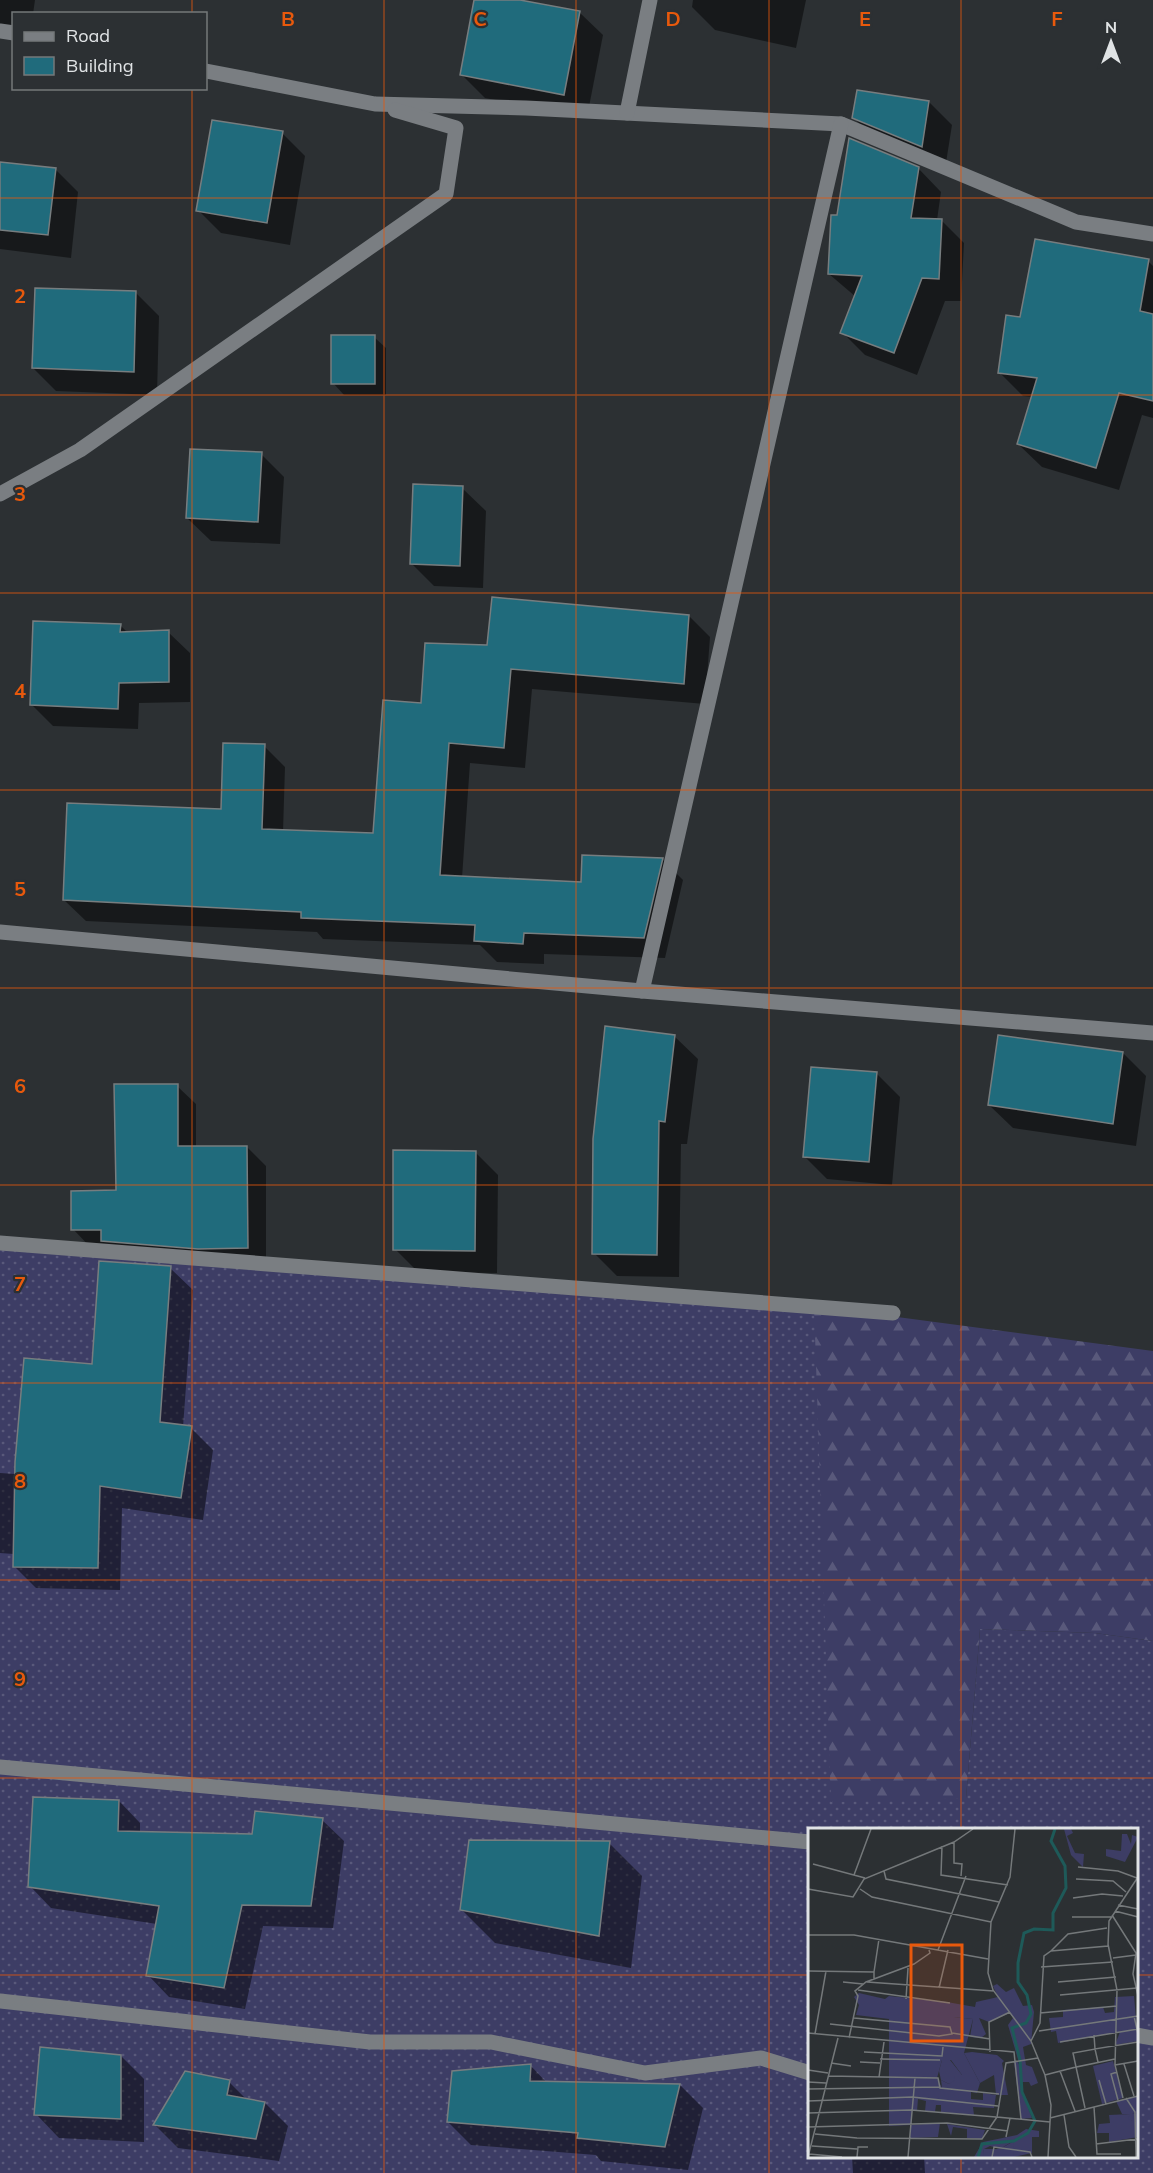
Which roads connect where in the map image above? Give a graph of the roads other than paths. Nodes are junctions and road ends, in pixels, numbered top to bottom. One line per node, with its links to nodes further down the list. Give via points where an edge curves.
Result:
1 (650, 0): 4 (street)
2 (207, 71): 3 (street)
3 (375, 104): 4 (street); 7 (street, via 456,128 446,194 80,450)
4 (627, 113): 5 (street)
5 (841, 124): 6 (street, via 1076,222); 9 (street)
6 (1153, 234)
7 (0, 494)
8 (0, 932): 9 (street)
9 (642, 991): 10 (street)
10 (1153, 1033)
11 (0, 1243): 12 (street)
12 (893, 1313)
13 (0, 1767): 14 (street)
14 (808, 1842)
15 (0, 2001): 18 (street, via 370,2042 490,2042 645,2073 761,2058)
16 (1138, 2035): 17 (street)
17 (1153, 2038)
18 (808, 2072)

